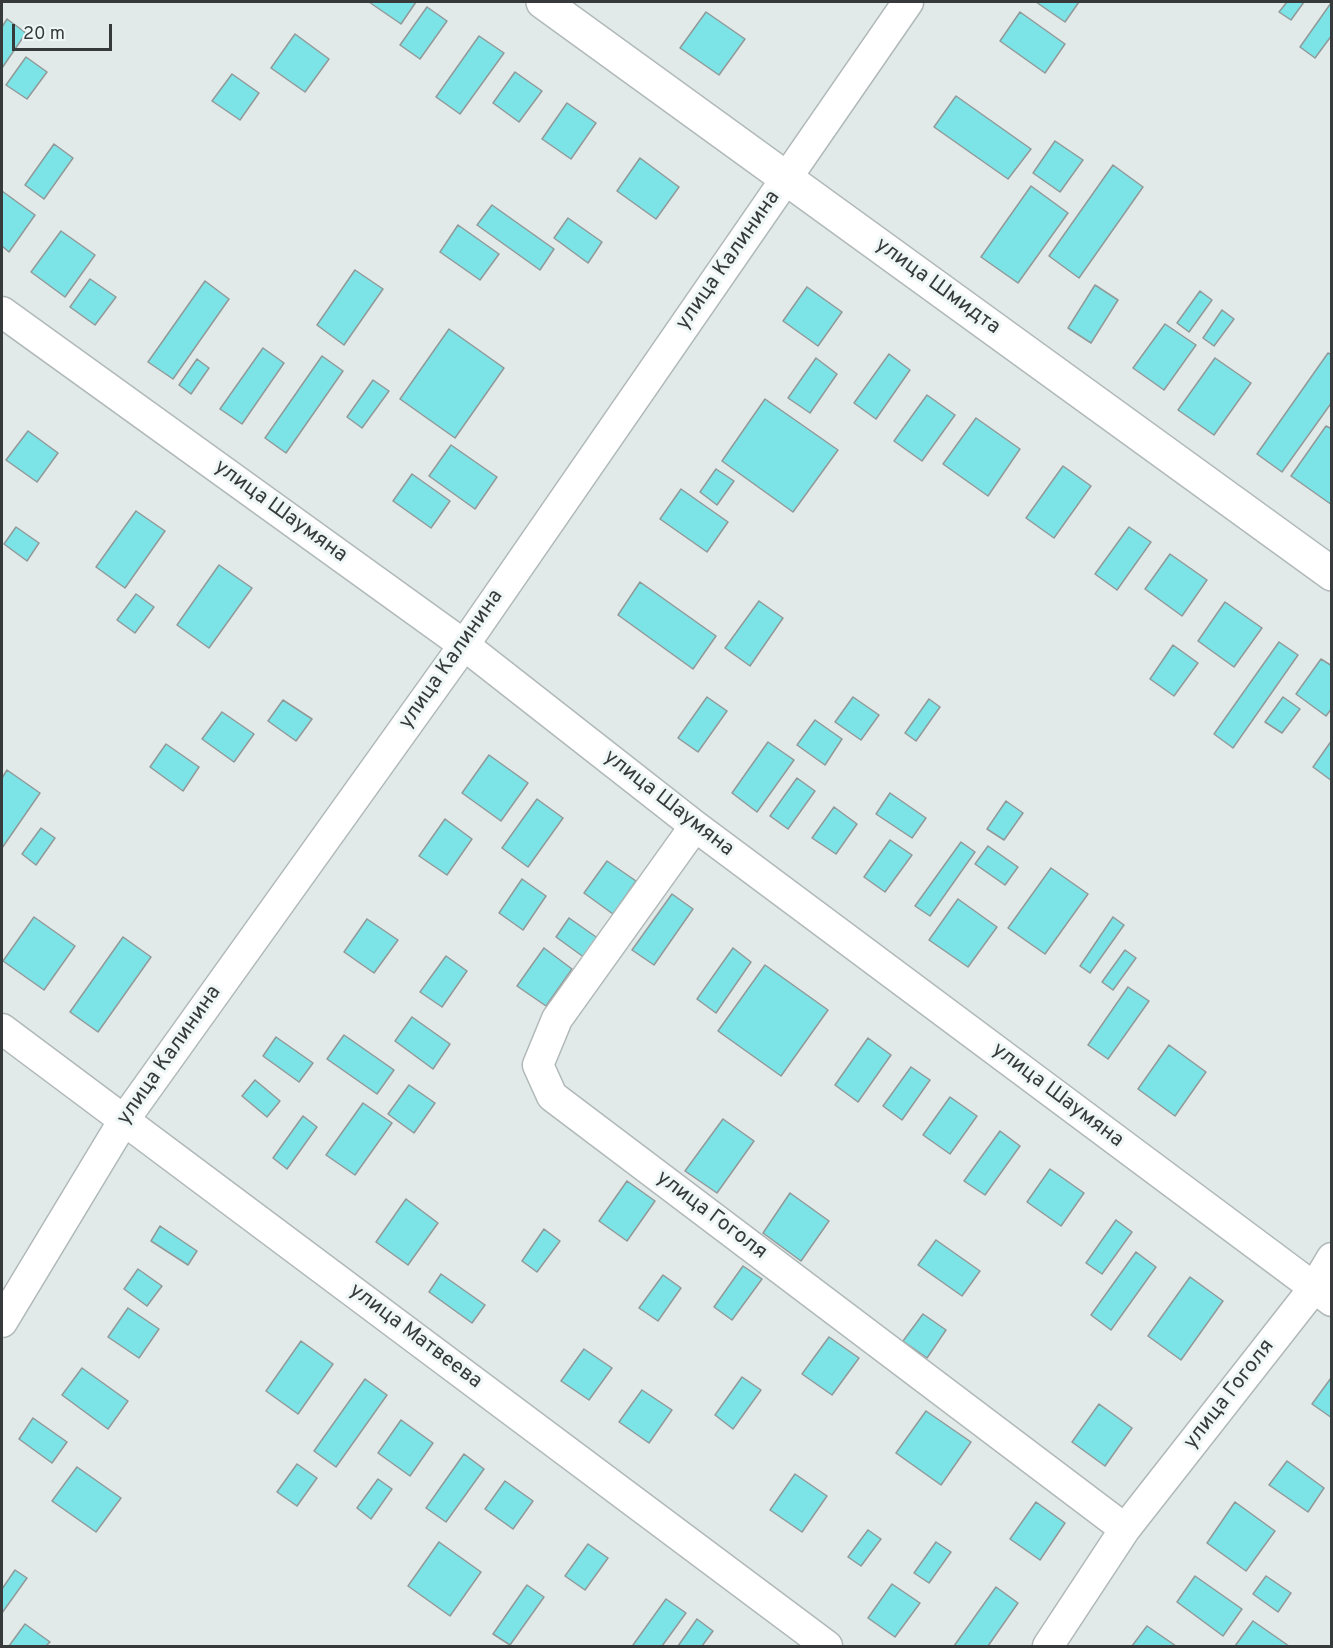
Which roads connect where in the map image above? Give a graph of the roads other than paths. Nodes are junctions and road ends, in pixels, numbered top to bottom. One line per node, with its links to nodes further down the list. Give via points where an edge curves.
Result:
1 (543, 2): 3 (street, улица Шмидта)
2 (908, 2): 3 (street, улица Калинина)
3 (787, 178): 5 (street, улица Шмидта); 6 (street, улица Калинина)
4 (2, 312): 6 (street, улица Шаумяна)
5 (1332, 574)
6 (464, 645): 7 (street, улица Шаумяна); 9 (street, улица Калинина)
7 (695, 826): 11 (street, улица Шаумяна); 13 (street, улица Гоголя, via 557,1019 538,1065 552,1095)
8 (2, 1029): 9 (street, улица Матвеева)
9 (124, 1120): 12 (street, улица Калинина); 14 (street, улица Матвеева)
10 (1332, 1258): 11 (street, улица Гоголя)
11 (1323, 1294): 13 (street, улица Гоголя)
12 (2, 1322)
13 (1125, 1529): 15 (street, улица Гоголя)
14 (827, 1647)
15 (1048, 1647)

